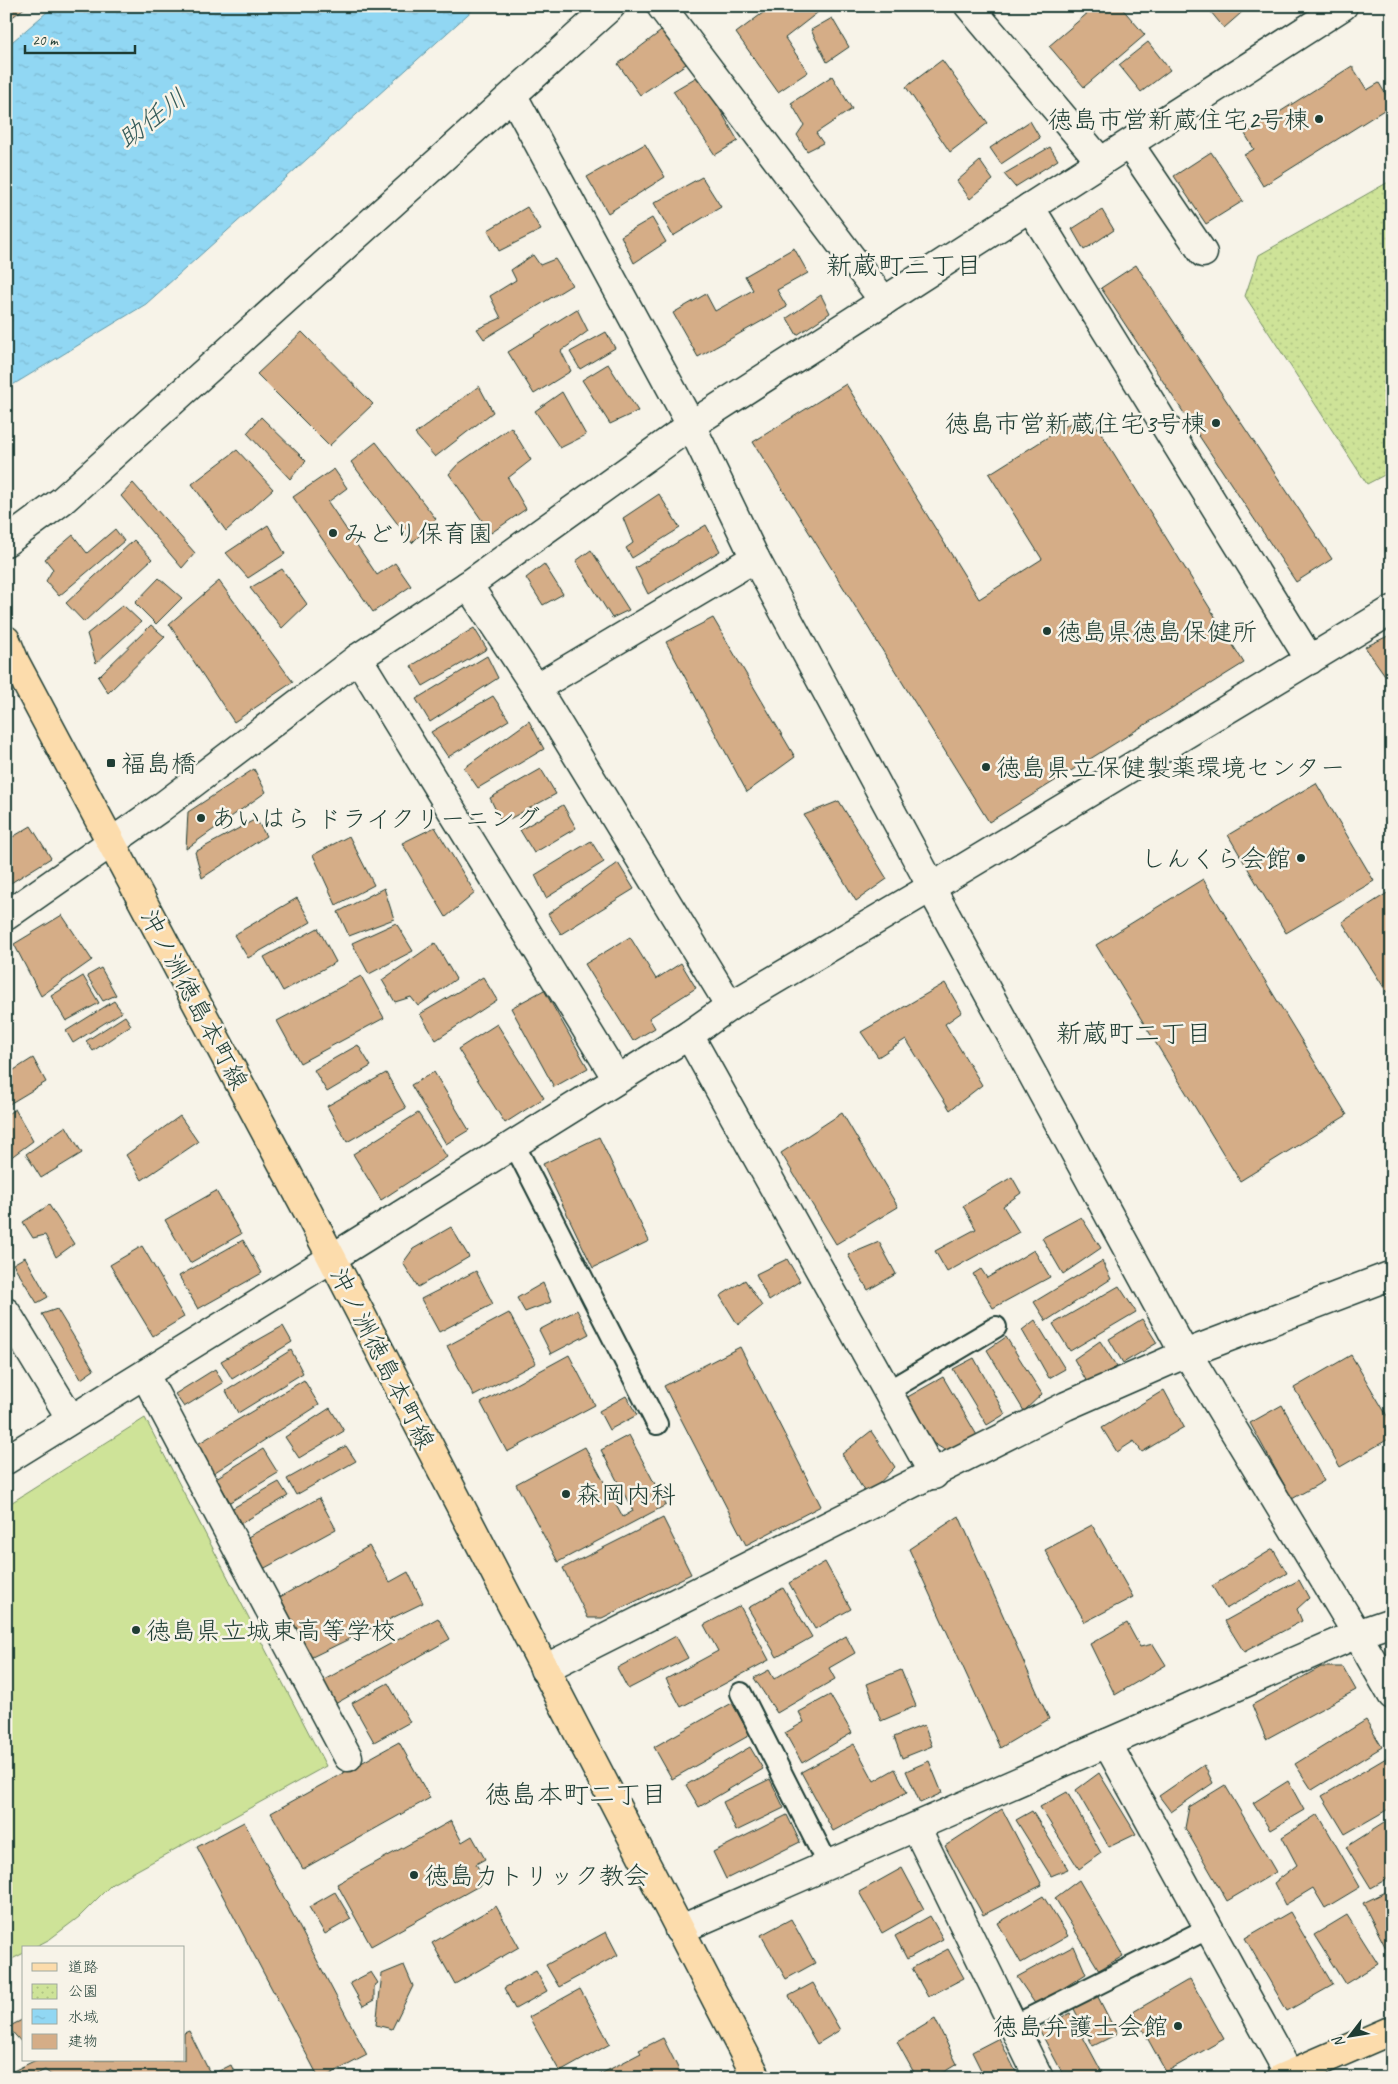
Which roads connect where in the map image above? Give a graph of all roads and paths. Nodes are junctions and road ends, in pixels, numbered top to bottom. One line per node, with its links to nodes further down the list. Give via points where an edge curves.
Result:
1 (610, 6): 5 (street)
2 (661, 6): 10 (street)
3 (969, 6): 7 (street)
4 (1343, 6): 6 (street)
5 (513, 96): 11 (street); 12 (street, via 63,500)
6 (1129, 144): 7 (street); 9 (street)
7 (1100, 162): 8 (street)
8 (1030, 207): 10 (street); 18 (street)
9 (1203, 253)
10 (884, 301): 11 (street)
11 (691, 425): 13 (street); 14 (street)
12 (6, 542)
13 (755, 558): 19 (street); 21 (street)
14 (468, 585): 17 (street); 19 (street)
15 (1392, 610): 18 (street)
16 (6, 640): 20 (main road, 沖ノ洲徳島本町線)
17 (358, 658): 20 (street); 25 (street)
18 (1310, 660): 21 (street)
19 (536, 688): 23 (street)
20 (112, 843): 22 (street); 27 (main road, 沖ノ洲徳島本町線)
21 (932, 887): 23 (street); 31 (street)
22 (6, 916)
23 (730, 1006): 24 (street)
24 (688, 1035): 25 (street); 33 (street)
25 (617, 1079): 26 (street)
26 (514, 1144): 27 (street); 35 (lane)
27 (332, 1258): 32 (street); 40 (main road, 沖ノ洲徳島本町線)
28 (1392, 1276): 31 (street)
29 (6, 1312): 34 (street)
30 (996, 1327): 33 (lane)
31 (1187, 1353): 37 (street, via 1066,1406); 39 (street)
32 (145, 1375): 34 (street); 44 (street)
33 (888, 1391): 37 (street)
34 (71, 1419): 36 (street)
35 (657, 1424)
36 (6, 1460)
37 (934, 1474): 40 (street)
38 (1392, 1622): 39 (street)
39 (1357, 1634): 42 (street); 43 (street)
40 (544, 1669): 48 (main road, 沖ノ洲徳島本町線)
41 (741, 1693): 46 (lane)
42 (1392, 1695)
43 (1107, 1743): 45 (street); 47 (street)
44 (348, 1757)
45 (916, 1827): 46 (street); 49 (street)
46 (828, 1865): 48 (street)
47 (1209, 1928): 49 (lane); 51 (street)
48 (679, 1930): 52 (main road, 沖ノ洲徳島本町線)
49 (1014, 2026): 53 (street)
50 (1392, 2030): 51 (main road)
51 (1285, 2076)
52 (757, 2078)
53 (1039, 2078)

